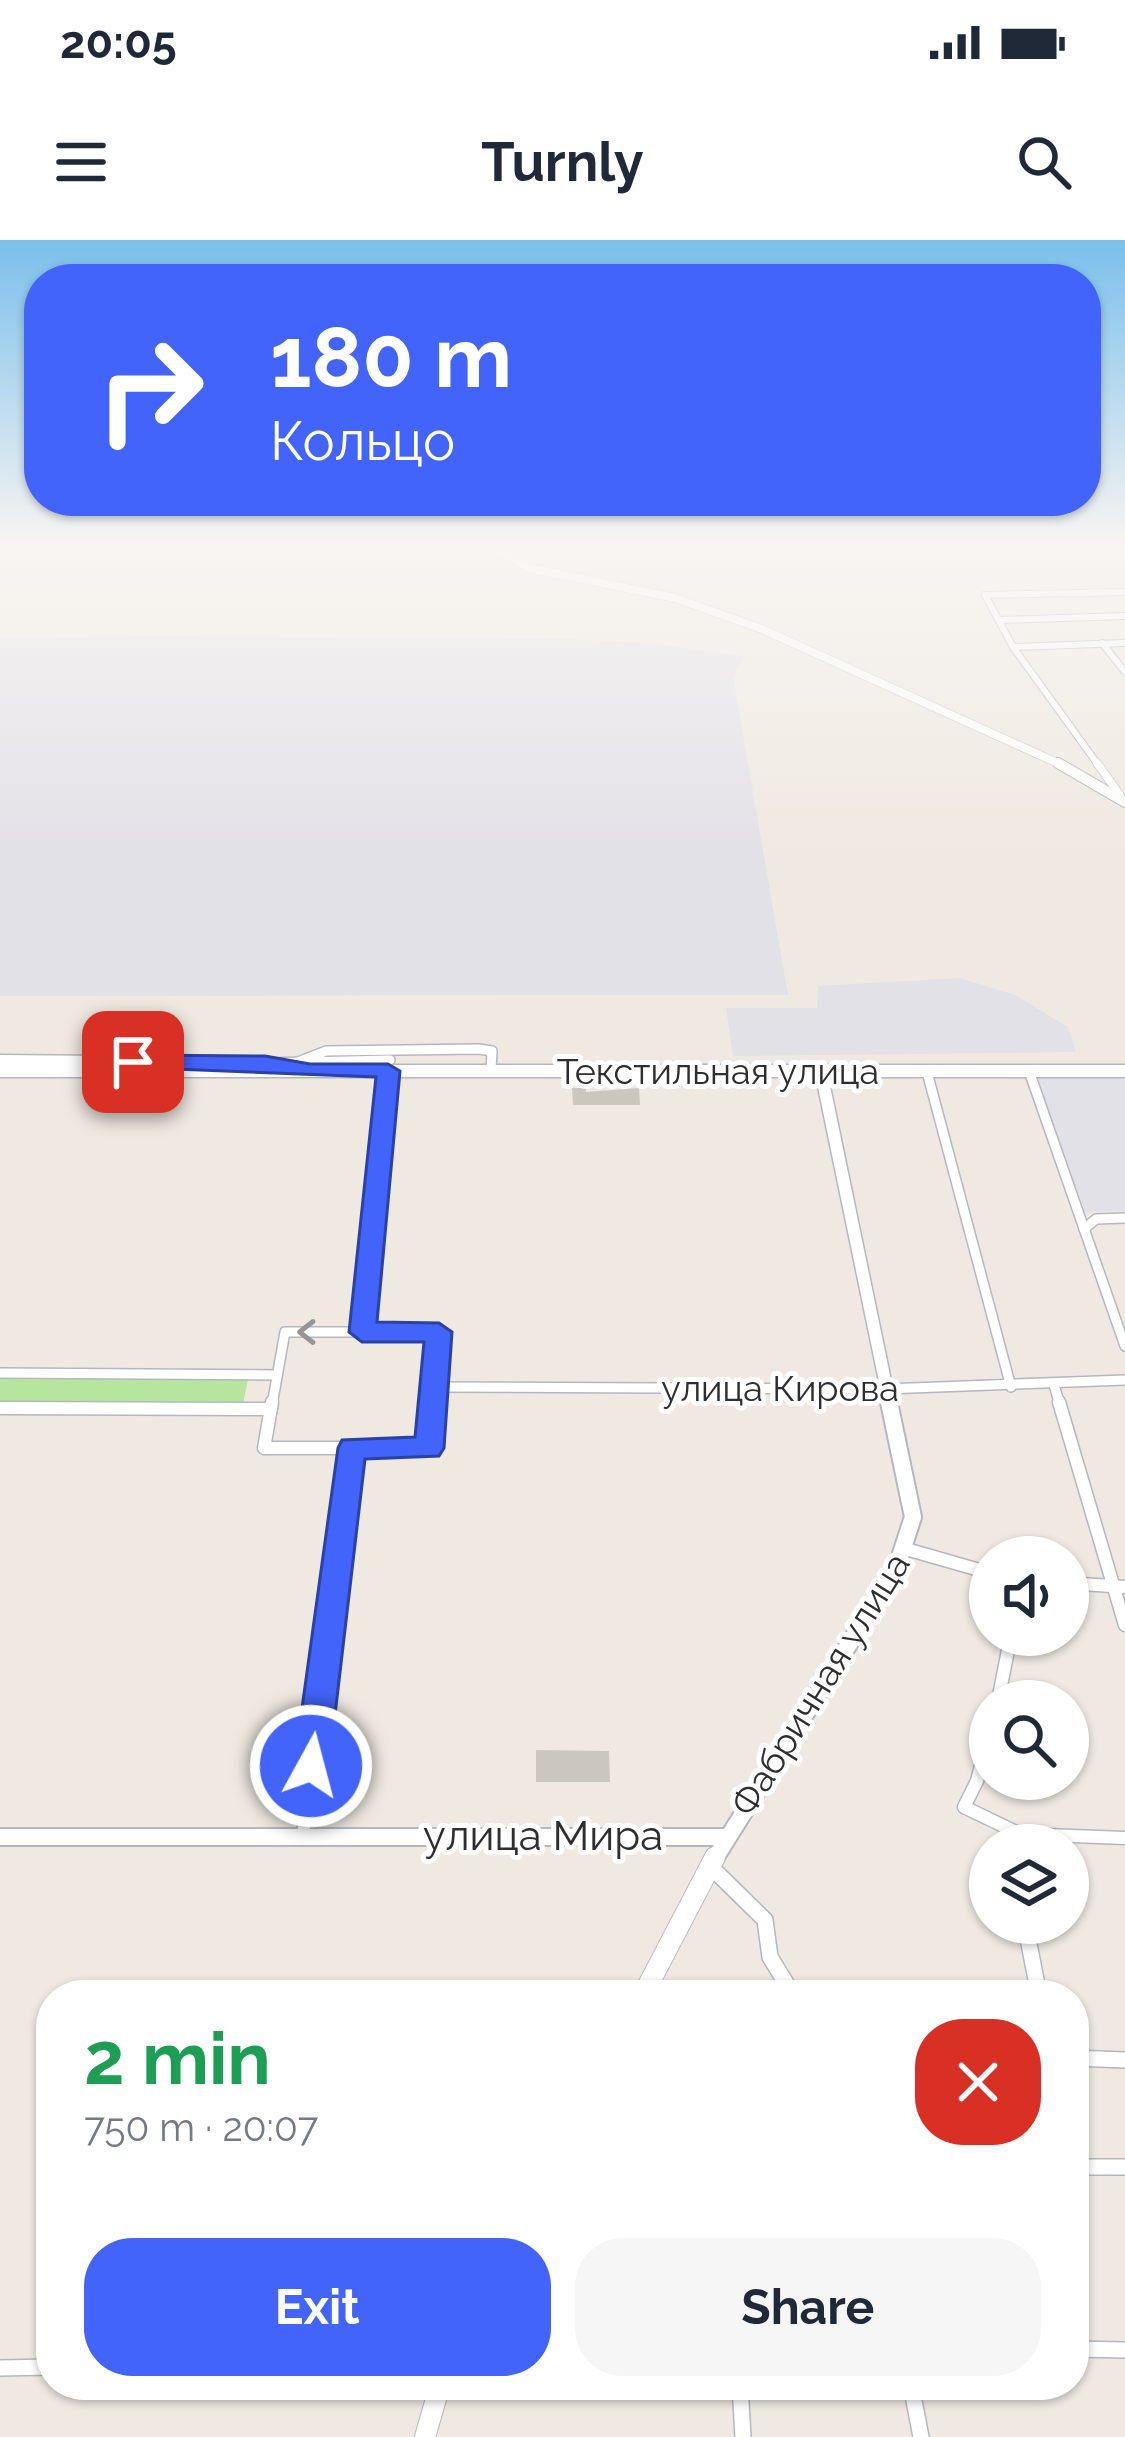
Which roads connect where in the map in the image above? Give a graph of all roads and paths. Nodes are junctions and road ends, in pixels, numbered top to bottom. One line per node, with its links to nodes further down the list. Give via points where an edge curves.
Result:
1 (799, 646): 6 (main road)
2 (1013, 646): 3 (street); 6 (street)
3 (1034, 646)
4 (1103, 646): 5 (street)
5 (1125, 672)
6 (1122, 797)
7 (0, 1061): 10 (main road, Текстильная улица)
8 (307, 1065): 9 (main road, Текстильная улица); 10 (main road, Текстильная улица); 10 (main road, Текстильная улица); 11 (street, via 326,1051 492,1051)
9 (389, 1065): 11 (main road, Текстильная улица); 21 (street)
10 (268, 1067): 12 (main road, Текстильная улица)
11 (491, 1070): 15 (main road, Текстильная улица)
12 (0, 1071)
13 (1029, 1071): 14 (main road, Текстильная улица); 16 (main road, Текстильная улица); 18 (street)
14 (1125, 1071)
15 (821, 1072): 16 (main road, Текстильная улица); 29 (main road, Фабричная улица)
16 (927, 1072): 28 (street)
17 (1125, 1218): 18 (street)
18 (1084, 1228): 19 (street)
19 (1106, 1290): 20 (street); 22 (street)
20 (1125, 1290)
21 (362, 1332): 24 (street, one-way to 24, via 285,1332); 27 (street, via 439,1332)
22 (1125, 1346)
23 (0, 1373): 24 (street)
24 (277, 1375): 31 (street)
25 (1125, 1380): 26 (street, улица Кирова)
26 (1054, 1385): 28 (street, улица Кирова); 36 (street)
27 (434, 1387): 29 (street, улица Кирова); 32 (street, via 429,1448)
28 (1011, 1388): 29 (street, улица Кирова)
29 (885, 1389): 33 (main road, Фабричная улица, via 913,1516)
30 (0, 1408): 31 (street)
31 (271, 1409): 32 (street, via 264,1448)
32 (352, 1448): 40 (street)
33 (906, 1549): 34 (street); 41 (main road, Фабричная улица)
34 (969, 1568)
35 (1089, 1585): 36 (street)
36 (1119, 1587): 37 (street)
37 (1125, 1625)
38 (969, 1797): 39 (street, via 964,1807)
39 (986, 1824)
40 (303, 1834): 41 (main road, улица Мира); 42 (main road, улица Мира)
41 (726, 1837): 45 (main road, Фабричная улица)
42 (0, 1838)
43 (1125, 1838): 44 (street)
44 (1089, 1839)
45 (712, 1868): 47 (main road, Фабричная улица); 48 (street, via 765,1920 770,1957)
46 (1029, 1944): 49 (street)
47 (651, 1980)
48 (784, 1980)
49 (1036, 1980)
50 (1089, 2059): 51 (street)
51 (1125, 2060)
52 (1089, 2167): 53 (street)
53 (1125, 2167)
54 (1089, 2349): 55 (street)
55 (1125, 2350)
56 (36, 2367): 57 (street)
57 (0, 2368)
58 (436, 2400): 61 (main road)
59 (741, 2400): 62 (street)
60 (914, 2400): 63 (street)
61 (425, 2437)
62 (743, 2437)
63 (921, 2437)

